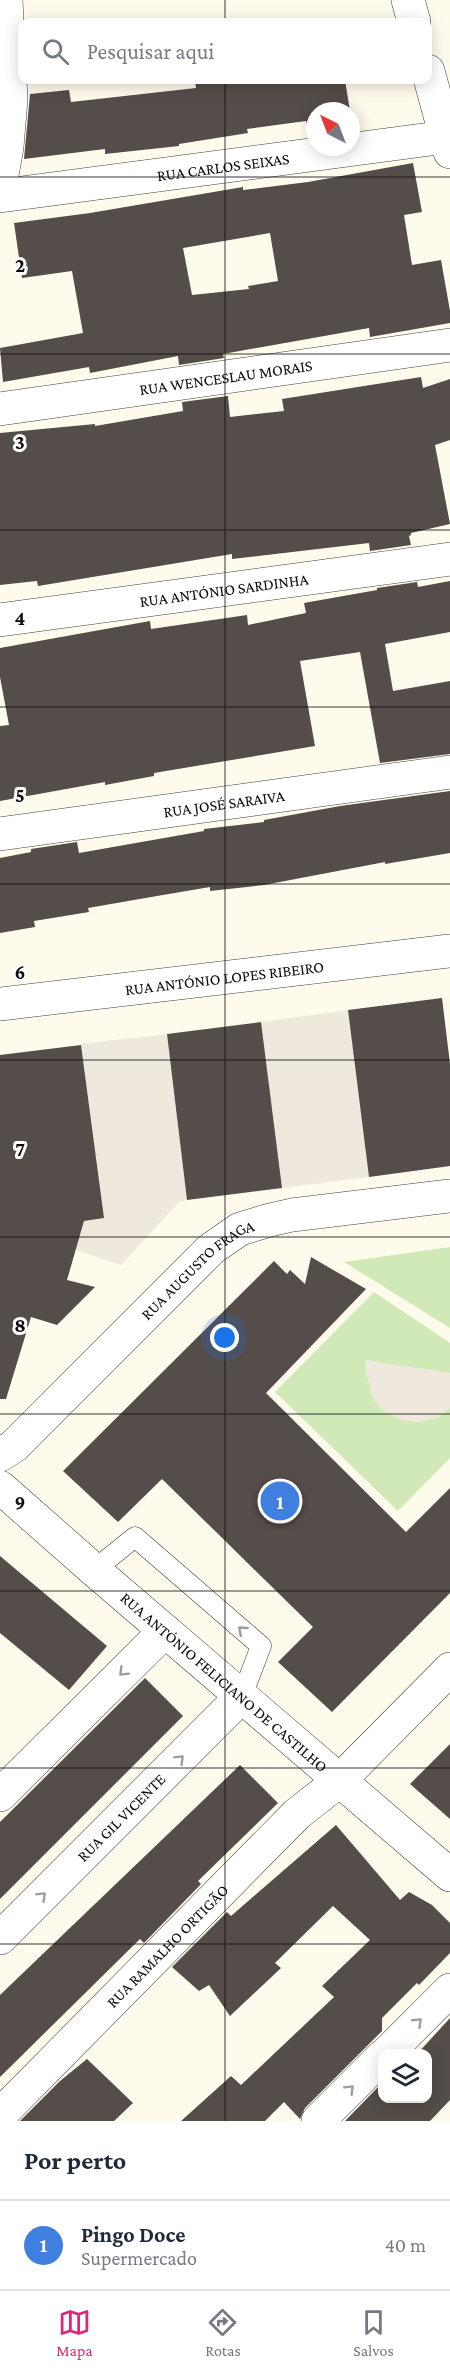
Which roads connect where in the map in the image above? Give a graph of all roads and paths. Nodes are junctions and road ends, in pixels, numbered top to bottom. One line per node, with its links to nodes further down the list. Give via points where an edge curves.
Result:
1 (6, 0): 6 (street, via 10,99)
2 (408, 0): 3 (street)
3 (413, 18)
4 (432, 84): 5 (street)
5 (448, 145): 7 (street, RUA CARLOS SEIXAS)
6 (0, 186)
7 (0, 196)
8 (450, 345): 9 (street, RUA WENCESLAU MORAIS)
9 (0, 409)
10 (450, 559): 11 (street, RUA ANTÓNIO SARDINHA)
11 (0, 620)
12 (450, 772): 13 (street, RUA JOSÉ SARAIVA)
13 (0, 834)
14 (450, 951): 15 (street, RUA ANTÓNIO LOPES RIBEIRO)
15 (0, 1004)
16 (450, 1196): 17 (street, RUA AUGUSTO FRAGA, via 292,1215 240,1229 212,1248 14,1446)
17 (0, 1455)
18 (0, 1487): 19 (street, RUA ANTÓNIO FELICIANO DE CASTILHO)
19 (94, 1570): 20 (street, RUA ANTÓNIO FELICIANO DE CASTILHO); 22 (lane, one-way to 19, via 261,1646 144,1545 135,1538)
20 (165, 1631): 22 (street, RUA ANTÓNIO FELICIANO DE CASTILHO); 24 (street, one-way to 24)
21 (450, 1669): 23 (street, RUA RAMALHO ORTIGÃO)
22 (242, 1696): 23 (street, RUA ANTÓNIO FELICIANO DE CASTILHO); 26 (street, RUA GIL VICENTE, one-way to 22)
23 (339, 1781): 25 (street, RUA ANTÓNIO FELICIANO DE CASTILHO); 30 (street, RUA RAMALHO ORTIGÃO, via 297,1814)
24 (0, 1795)
25 (450, 1875)
26 (0, 1938)
27 (450, 1990): 28 (street, one-way to 27)
28 (391, 2049)
29 (378, 2061): 31 (street, one-way to 29)
30 (0, 2115)
31 (318, 2121)

